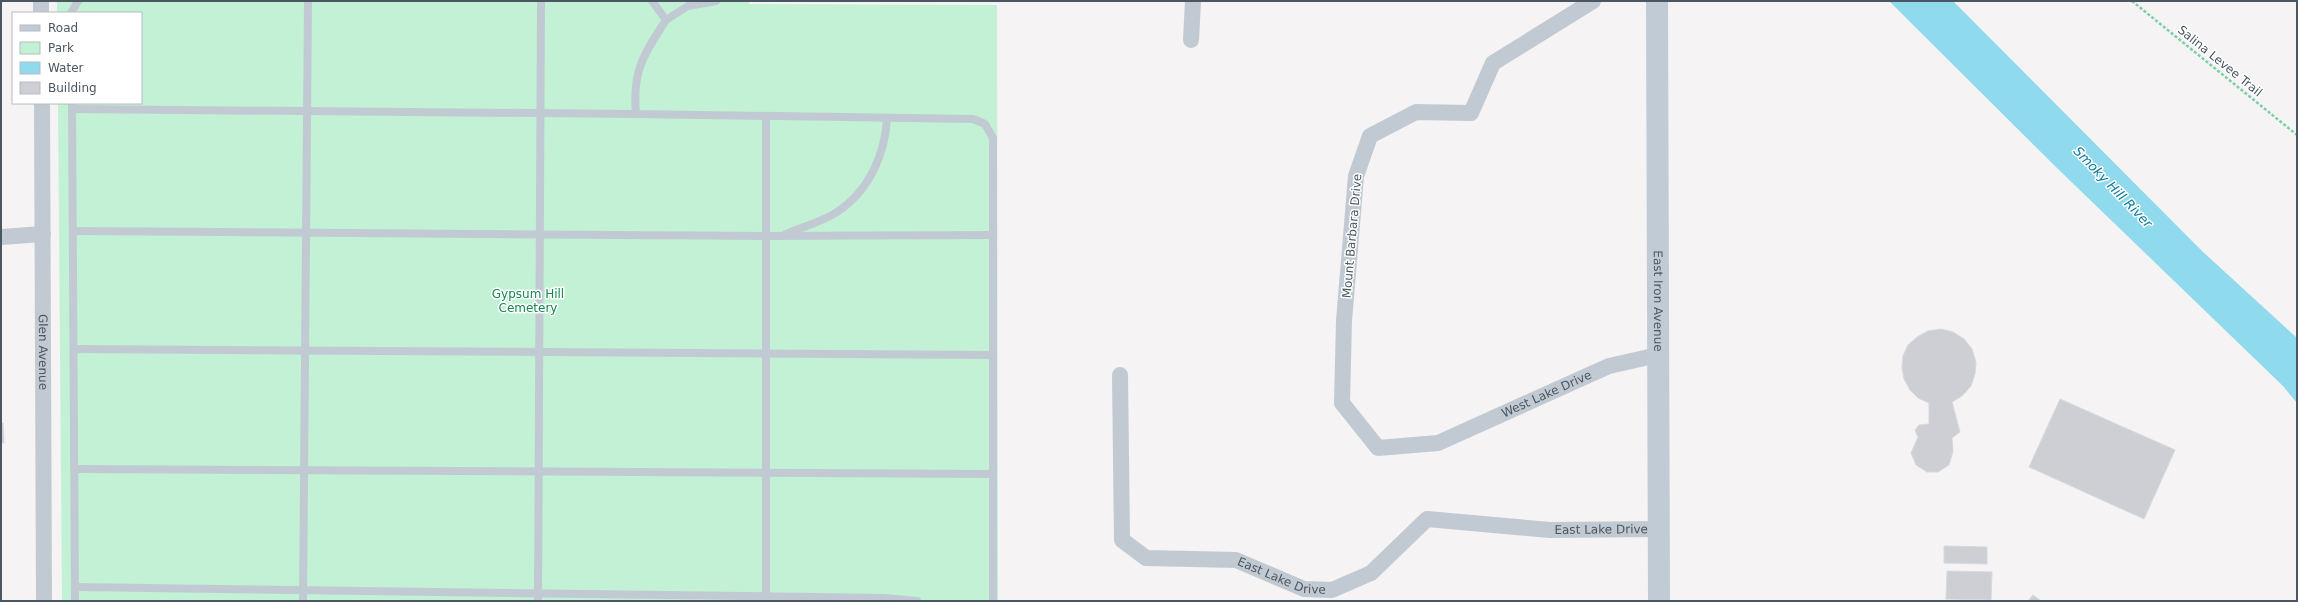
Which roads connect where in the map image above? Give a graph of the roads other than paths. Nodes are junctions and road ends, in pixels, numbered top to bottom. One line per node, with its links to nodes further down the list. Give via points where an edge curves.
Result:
1 (41, 1): 10 (street)
2 (78, 1): 11 (lane)
3 (308, 1): 16 (lane)
4 (541, 1): 17 (lane)
5 (652, 1): 12 (lane)
6 (716, 1): 12 (lane, via 688,6)
7 (1193, 1): 13 (street)
8 (1657, 1): 34 (street, East Iron Avenue)
9 (1590, 2): 36 (street, Mount Barbara Drive, via 1493,63 1471,113 1416,112 1370,136 1356,176 1344,321 1342,403 1378,448)
10 (41, 12)
11 (72, 12)
12 (666, 20): 18 (lane, via 647,50 636,76)
13 (1191, 40)
14 (42, 104): 23 (street, Glen Avenue)
15 (72, 106): 16 (lane); 21 (lane)
16 (307, 111): 17 (lane); 22 (lane)
17 (541, 113): 18 (lane); 24 (lane)
18 (636, 114): 19 (lane)
19 (766, 116): 20 (lane); 26 (lane)
20 (887, 118): 25 (lane, via 973,119 985,124 993,138); 27 (lane, via 886,137 878,163 860,192 837,212)
21 (73, 231): 22 (lane); 29 (lane)
22 (306, 233): 24 (lane); 30 (lane)
23 (43, 234): 28 (street); 47 (street, Glen Avenue)
24 (540, 235): 26 (lane); 31 (lane)
25 (993, 235): 27 (lane); 33 (lane)
26 (766, 236): 27 (lane); 32 (lane)
27 (782, 236)
28 (1, 237)
29 (74, 349): 30 (lane); 37 (lane)
30 (305, 350): 31 (lane); 38 (lane)
31 (540, 352): 32 (lane); 39 (lane)
32 (766, 353): 33 (lane); 40 (lane)
33 (993, 355): 41 (lane)
34 (1658, 355): 36 (street, West Lake Drive, via 1609,366); 42 (street, East Iron Avenue)
35 (1120, 375): 42 (street, East Lake Drive, via 1122,540 1146,558 1236,560 1304,589 1332,590 1371,573 1427,519 1550,530)
36 (1438, 443)
37 (75, 469): 38 (lane); 43 (lane)
38 (304, 470): 39 (lane); 44 (lane)
39 (539, 472): 40 (lane); 45 (lane)
40 (766, 473): 41 (lane); 46 (lane)
41 (993, 474): 51 (lane)
42 (1659, 529): 52 (street, East Iron Avenue)
43 (75, 587): 44 (lane); 48 (lane)
44 (303, 590): 45 (lane); 49 (lane)
45 (538, 597): 46 (lane)
46 (766, 599): 50 (lane)
47 (44, 601)
48 (75, 601)
49 (303, 601)
50 (917, 601)
51 (993, 601)
52 (1659, 601)

